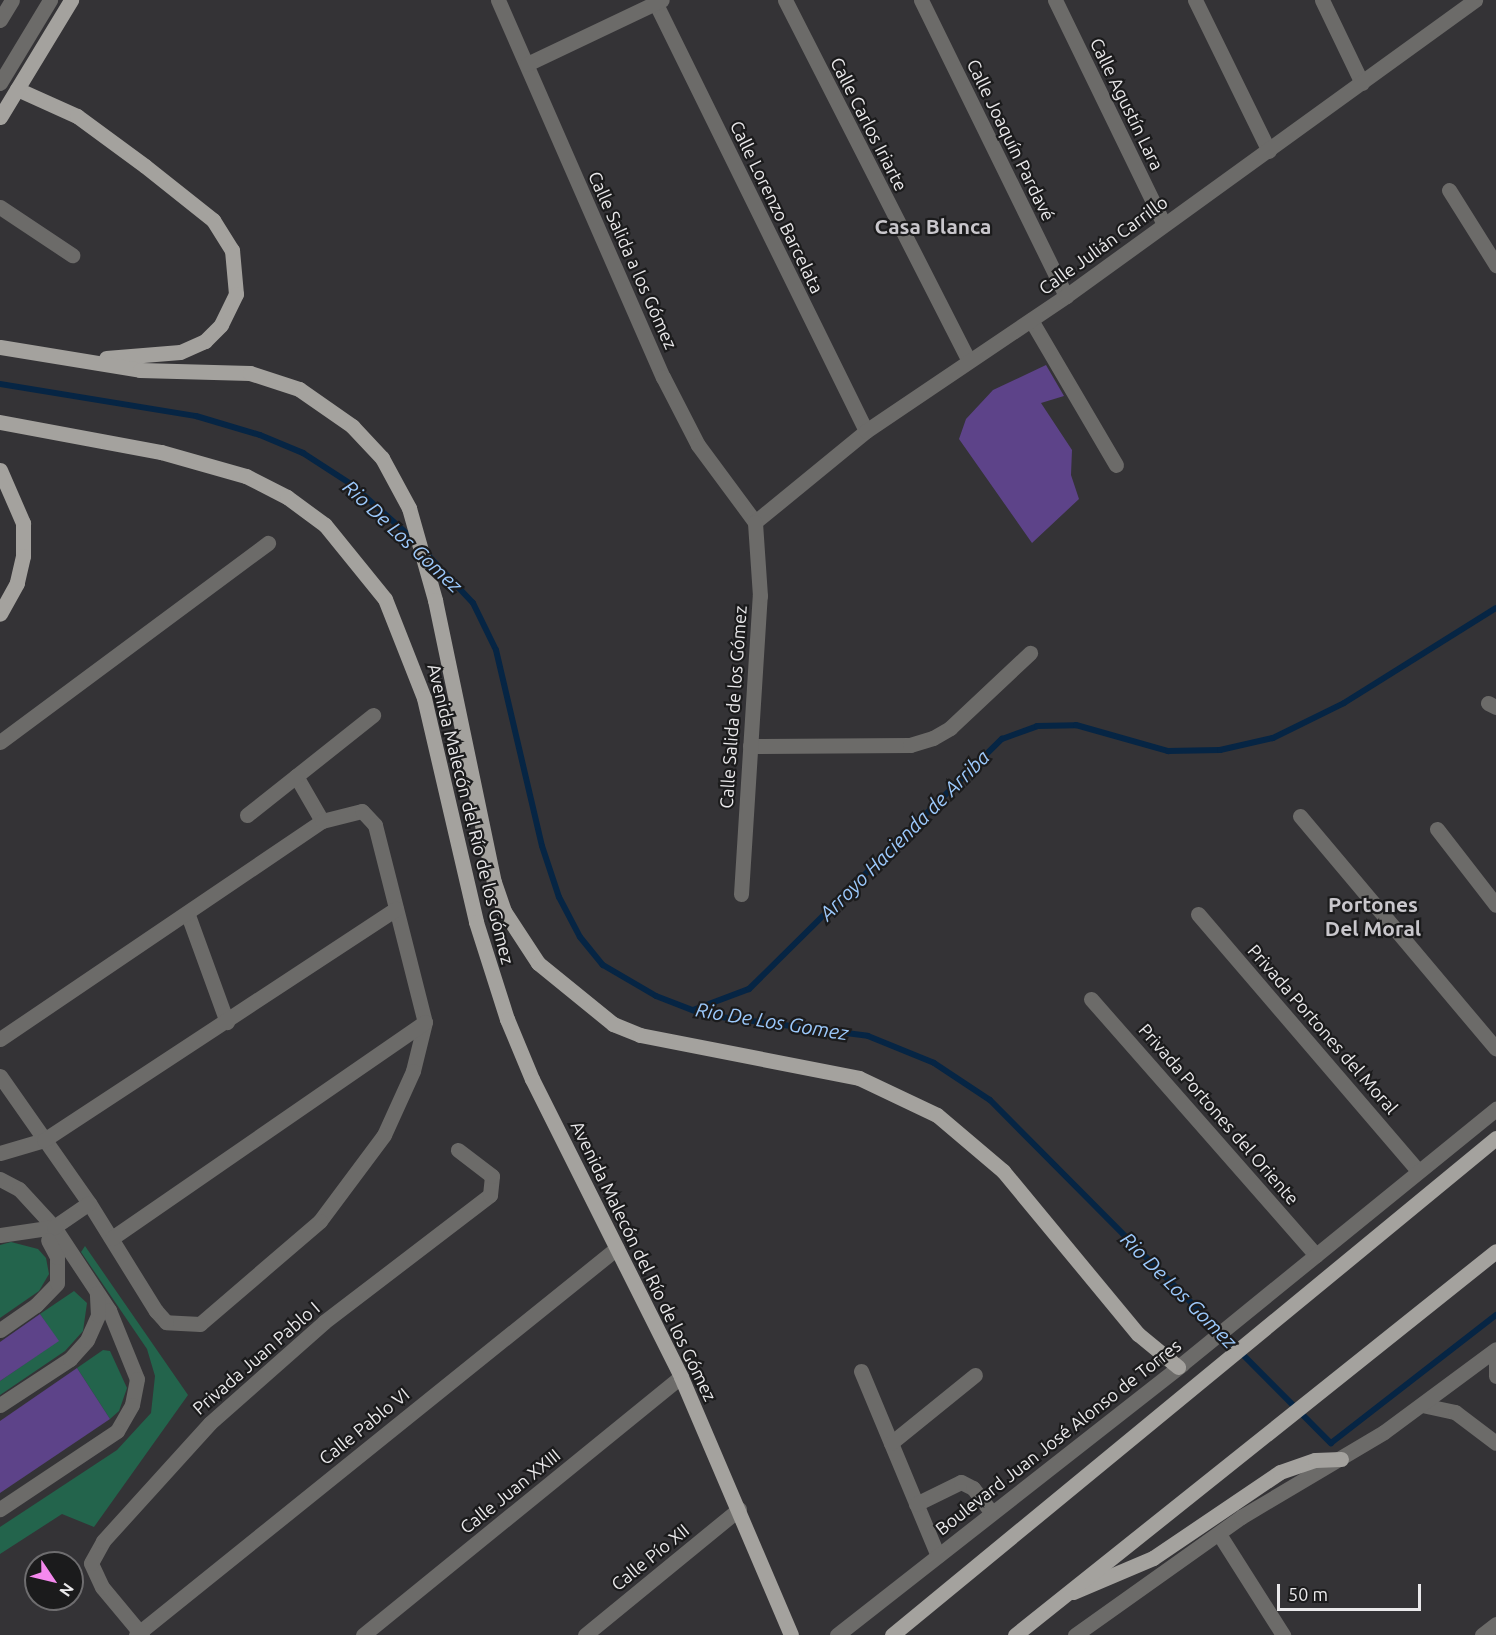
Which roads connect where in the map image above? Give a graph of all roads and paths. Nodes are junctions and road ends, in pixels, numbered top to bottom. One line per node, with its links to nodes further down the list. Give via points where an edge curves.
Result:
1 (12, 0): 12 (street)
2 (50, 0): 14 (street)
3 (71, 0): 16 (main road)
4 (498, 0): 13 (street, Calle Salida a los Gómez)
5 (784, 0): 28 (street, Calle Carlos Iriarte)
6 (921, 0): 24 (street, Calle Joaquín Pardavé)
7 (1055, 0): 21 (street, Calle Agustín Lara)
8 (1195, 0): 18 (street)
9 (1322, 0): 15 (street)
10 (657, 1): 13 (street); 30 (street, Calle Lorenzo Barcelata)
11 (1469, 2): 15 (street, Calle Julián Carrillo)
12 (0, 20)
13 (527, 64): 33 (street, Calle Salida a los Gómez, via 663,377 698,445)
14 (0, 83)
15 (1362, 83): 18 (street, Calle Julián Carrillo)
16 (17, 89): 17 (main road); 27 (main road, via 77,116 184,195 213,220 236,262 237,283 228,314 196,347 151,356)
17 (0, 117)
18 (1269, 150): 21 (street, Calle Julián Carrillo)
19 (1449, 190): 23 (street)
20 (0, 207): 22 (street)
21 (1164, 224): 24 (street, Calle Julián Carrillo)
22 (72, 255)
23 (1496, 265)
24 (1066, 297): 25 (street, Calle Julián Carrillo)
25 (1031, 320): 28 (street, Calle Julián Carrillo); 31 (street)
26 (0, 347): 27 (main road, Avenida Malecón del Río de los Gómez)
27 (68, 359): 74 (main road, Avenida Malecón del Río de los Gómez, via 140,370 227,370 277,380 299,388 344,420 382,458 409,507 424,556 476,814 504,911 538,963 572,995 613,1024 640,1035 859,1078 937,1115 1003,1171 1138,1334)
28 (969, 361): 30 (street, Calle Julián Carrillo)
29 (0, 422): 67 (main road, Avenida Malecón del Río de los Gómez, via 161,452 246,476 287,496 325,525 360,563 385,599 406,643 423,698 476,922 507,1019 532,1079)
30 (866, 431): 33 (street, Calle Julián Carrillo)
31 (1116, 465)
32 (0, 470): 35 (main road, via 23,523 23,556 17,583)
33 (755, 522): 39 (street, Calle Salida de los Gómez, via 759,596)
34 (268, 543): 38 (street)
35 (0, 614)
36 (1030, 653): 39 (street, via 950,728 933,738 910,745)
37 (374, 715): 40 (street)
38 (0, 742)
39 (750, 746): 45 (street, Calle Salida de los Gómez)
40 (296, 776): 41 (street); 43 (street)
41 (247, 815)
42 (1300, 816): 54 (street)
43 (322, 821): 47 (street, via 362,811 375,825); 49 (street)
44 (1437, 829): 46 (street)
45 (741, 894)
46 (1496, 905)
47 (396, 909): 51 (street); 52 (street)
48 (1198, 914): 61 (street, Privada Portones del Moral)
49 (188, 915): 51 (street); 53 (street)
50 (1091, 999): 69 (street, Privada Portones del Oriente)
51 (227, 1022): 58 (street)
52 (425, 1022): 66 (street); 66 (street, via 404,1091 368,1161 320,1221 200,1324 166,1322)
53 (0, 1039)
54 (1496, 1050)
55 (0, 1076): 58 (street)
56 (1496, 1109): 61 (street, Boulevard Juan José Alonso de Torres)
57 (1496, 1138): 97 (main road)
58 (44, 1140): 60 (street); 63 (street)
59 (458, 1150): 92 (street, Privada Juan Pablo I, via 492,1176 490,1194 324,1322 210,1424 103,1542 91,1563 102,1587)
60 (0, 1154)
61 (1418, 1171): 69 (street, Boulevard Juan José Alonso de Torres)
62 (0, 1179): 64 (street, via 19,1189)
63 (89, 1203): 64 (street); 66 (street)
64 (51, 1233): 65 (street); 70 (street); 71 (street, via 57,1257 57,1283 36,1305)
65 (4, 1234)
66 (112, 1238)
67 (617, 1248): 78 (main road, Avenida Malecón del Río de los Gómez); 92 (street, Calle Pablo VI)
68 (1496, 1251): 90 (main road, via 1267,1438)
69 (1316, 1255): 74 (street, Boulevard Juan José Alonso de Torres)
70 (97, 1293): 79 (street, via 98,1315 87,1340 70,1359); 85 (street, via 128,1348 136,1379 132,1405 117,1431)
71 (0, 1330)
72 (1496, 1348): 80 (street)
73 (1496, 1355): 77 (street)
74 (1180, 1366): 87 (street, Boulevard Juan José Alonso de Torres)
75 (861, 1371): 81 (street)
76 (975, 1375): 81 (street)
77 (1496, 1376)
78 (681, 1377): 86 (main road, Avenida Malecón del Río de los Gómez); 93 (street, Calle Juan XXIII)
79 (0, 1405)
80 (1422, 1405): 82 (street, via 1455,1412); 83 (street)
81 (891, 1443): 84 (street)
82 (1496, 1443)
83 (1341, 1459): 88 (street); 90 (main road, via 1316,1460 1280,1472 1140,1566)
84 (916, 1504): 87 (street, via 961,1482 973,1488); 89 (street)
85 (0, 1509)
86 (739, 1509): 94 (street, Calle Pío XII); 95 (main road, Avenida Malecón del Río de los Gómez)
87 (992, 1514): 89 (street, Boulevard Juan José Alonso de Torres)
88 (1219, 1534): 99 (street); 100 (street)
89 (938, 1556): 96 (street, Boulevard Juan José Alonso de Torres)
90 (1059, 1597): 98 (main road)
91 (1496, 1624): 101 (street)
92 (139, 1634)
93 (363, 1635)
94 (585, 1635)
95 (791, 1635)
96 (837, 1635)
97 (892, 1635)
98 (1014, 1635)
99 (1075, 1635)
100 (1282, 1635)
101 (1482, 1635)

